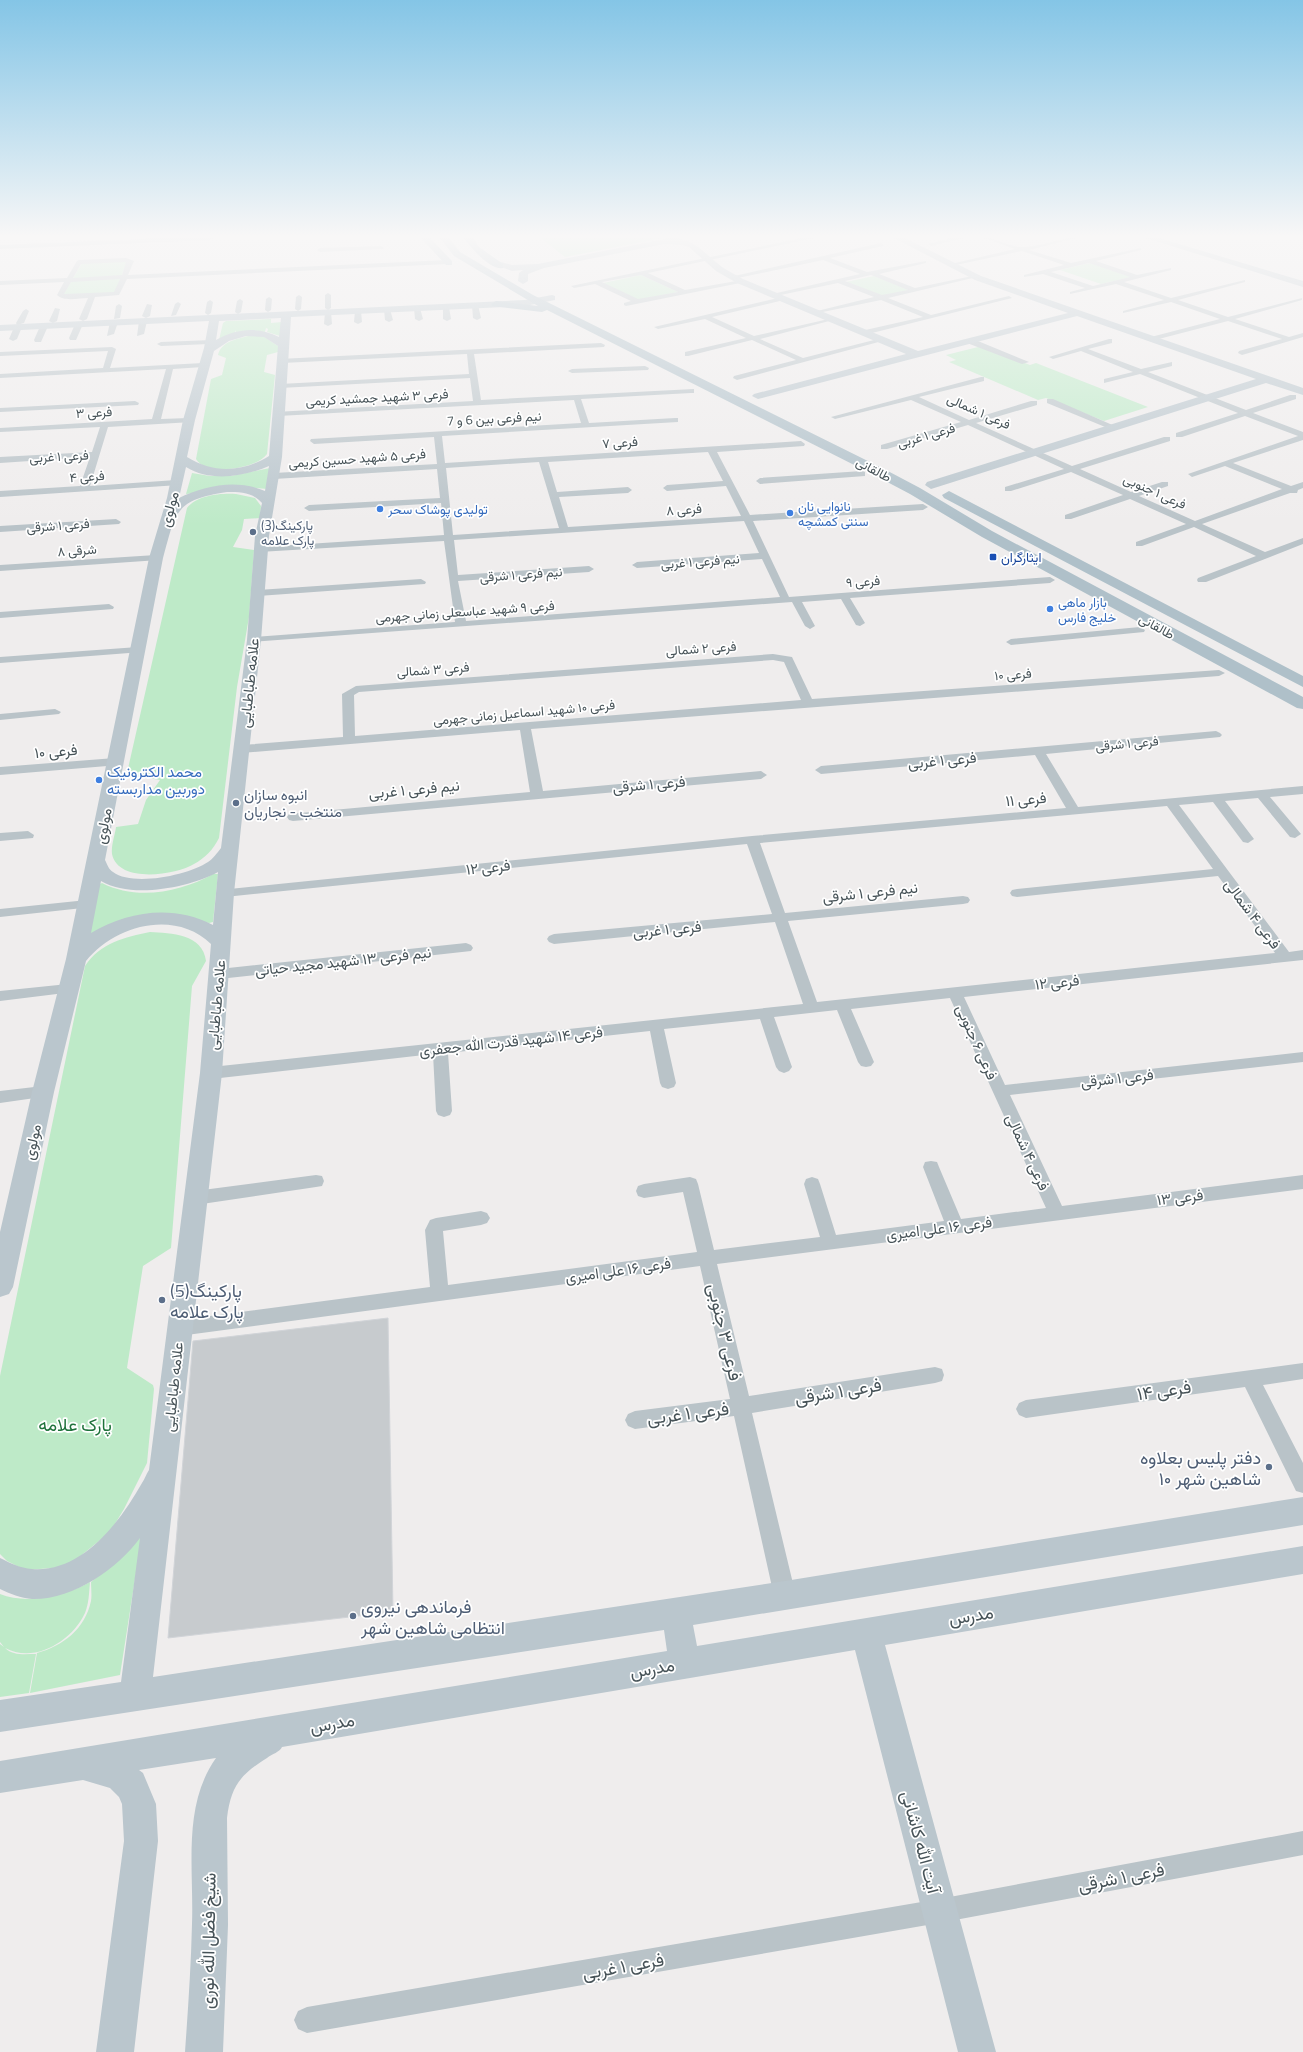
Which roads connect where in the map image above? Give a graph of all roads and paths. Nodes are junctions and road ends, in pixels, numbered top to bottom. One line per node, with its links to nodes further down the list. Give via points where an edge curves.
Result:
1 (15, 334): 21 (street)
2 (42, 334): 24 (street)
3 (75, 334): 19 (street)
4 (209, 334): 32 (street, مولوی)
5 (246, 334): 32 (street, via 229,337)
6 (256, 334): 33 (street, via 272,336)
7 (283, 334): 33 (street, علامه طباطبایی)
8 (584, 334): 29 (main road)
9 (601, 334): 126 (main road, طالقانی, via 854,459 915,491)
10 (621, 334): 56 (main road, طالقانی)
11 (744, 334): 20 (street)
12 (770, 334): 20 (street)
13 (866, 334): 25 (street)
14 (998, 334): 26 (street)
15 (1139, 334): 22 (street)
16 (1173, 334): 22 (street)
17 (1274, 334): 23 (street)
18 (1303, 335): 23 (street)
19 (73, 338)
20 (753, 338): 36 (street); 39 (street)
21 (13, 339)
22 (1154, 339): 51 (street)
23 (1289, 339): 34 (street)
24 (38, 340)
25 (882, 340): 37 (street); 39 (street)
26 (970, 341): 37 (street); 40 (street)
27 (1109, 342): 31 (street)
28 (160, 344): 32 (street)
29 (601, 345): 30 (street); 43 (main road)
30 (474, 349): 33 (street, via 317,356); 48 (street)
31 (1081, 349): 38 (street); 46 (street)
32 (207, 352): 42 (street); 71 (street, مولوی)
33 (283, 353): 53 (street, علامه طباطبایی)
34 (1242, 353)
35 (0, 354): 44 (street, via 112,349)
36 (688, 354)
37 (917, 355): 56 (street)
38 (1053, 357)
39 (803, 361): 49 (street)
40 (1025, 362)
41 (1169, 364): 46 (street)
42 (170, 367): 44 (street); 73 (street)
43 (645, 368): 45 (street); 54 (main road)
44 (106, 370): 47 (street)
45 (572, 372)
46 (1140, 372): 52 (street); 60 (street)
47 (0, 376)
48 (474, 376): 53 (street); 63 (street)
49 (737, 378)
50 (981, 379): 57 (street)
51 (1267, 379): 55 (street); 60 (street)
52 (1107, 381)
53 (280, 386): 68 (street, علامه طباطبایی)
54 (691, 391): 59 (street, فرعی ۳ شهید جمشید کریمی); 84 (main road)
55 (1303, 392)
56 (758, 396): 65 (main road, طالقانی)
57 (912, 397): 70 (street); 74 (street, فرعی ۱ شمالی)
58 (1293, 397): 67 (street)
59 (577, 398): 63 (street, فرعی ۳ شهید جمشید کریمی, via 509,398); 76 (street)
60 (1206, 398): 67 (street); 77 (street)
61 (1050, 401): 77 (street)
62 (135, 403): 69 (street)
63 (477, 403): 68 (street, فرعی ۳ شهید جمشید کریمی)
64 (1034, 403): 74 (street)
65 (776, 405)
66 (0, 410): 69 (street)
67 (1245, 413): 80 (street); 81 (street)
68 (278, 414): 95 (street, علامه طباطبایی)
69 (46, 417): 75 (street, فرعی ۳); 78 (street, فرعی ۳)
70 (835, 417)
71 (189, 420): 73 (street, فرعی ۳); 90 (street, مولوی)
72 (675, 420): 76 (street, نیم فرعی بین 6 و 7)
73 (156, 421): 75 (street, فرعی ۳)
74 (969, 422): 85 (street, فرعی ۱ غربی); 88 (street, فرعی ۱ شمالی)
75 (105, 424): 89 (street)
76 (586, 425): 79 (street, نیم فرعی بین 6 و 7)
77 (1113, 427): 88 (street)
78 (0, 430)
79 (438, 434): 83 (street, نیم فرعی بین 6 و 7); 94 (street)
80 (1179, 435)
81 (1303, 436): 93 (street)
82 (1167, 439): 96 (street)
83 (314, 441)
84 (801, 444): 86 (street, فرعی ۷); 98 (main road)
85 (884, 447)
86 (711, 449): 92 (street, فرعی ۷); 103 (street)
87 (867, 452): 97 (main road, طالقانی)
88 (1034, 452): 96 (street, فرعی ۱ جنوبی); 105 (street)
89 (96, 454): 91 (street, فرعی ۱ غربی); 108 (street)
90 (182, 459): 95 (street, via 192,468 213,472); 102 (street, مولوی)
91 (0, 460)
92 (543, 460): 94 (street, فرعی ۷); 113 (street)
93 (1225, 463): 99 (street); 111 (street)
94 (441, 465): 95 (street, فرعی ۵ شهید حسین کریمی); 116 (street)
95 (275, 467): 117 (street, علامه طباطبایی)
96 (1072, 469): 109 (street); 114 (street, فرعی ۱ جنوبی)
97 (906, 472)
98 (862, 474): 101 (street); 118 (main road)
99 (1192, 474)
100 (918, 478): 105 (main road, طالقانی)
101 (760, 482)
102 (176, 483): 108 (street, فرعی ۴); 120 (street, مولوی)
103 (729, 483): 107 (street); 122 (street)
104 (1165, 484): 114 (street)
105 (931, 485): 159 (main road, طالقانی)
106 (1303, 485): 111 (street)
107 (667, 488)
108 (84, 489): 112 (street, فرعی ۴)
109 (1008, 489)
110 (628, 490): 113 (street)
111 (1291, 490): 115 (street); 124 (street)
112 (0, 494)
113 (553, 494): 127 (street)
114 (1131, 495): 121 (street); 124 (street, فرعی ۱ جنوبی)
115 (1303, 495)
116 (444, 500): 119 (street); 128 (street)
117 (269, 502): 120 (street, via 263,494 249,489 212,491 180,503); 131 (street, علامه طباطبایی, via 262,536)
118 (922, 507): 122 (street, فرعی ۸); 134 (main road)
119 (309, 508)
120 (168, 516): 135 (street, مولوی)
121 (1068, 517)
122 (747, 518): 127 (street, فرعی ۸); 132 (street)
123 (116, 522): 125 (street, فرعی ۱ شرقی)
124 (1195, 524): 130 (street); 133 (street, فرعی ۱ جنوبی)
125 (0, 529)
126 (978, 529): 134 (main road); 161 (main road, طالقانی)
127 (564, 530): 128 (street, فرعی ۸)
128 (448, 538): 131 (street, فرعی ۸); 139 (street)
129 (1303, 541): 133 (street)
130 (1139, 544)
131 (262, 550): 143 (street, علامه طباطبایی)
132 (764, 556): 136 (street, نیم فرعی ۱ غربی); 145 (street)
133 (1265, 556): 141 (street)
134 (1007, 557): 140 (main road)
135 (156, 558): 137 (street, ۸ شرقی); 155 (street, مولوی)
136 (637, 565)
137 (0, 568)
138 (589, 569): 139 (street, نیم فرعی ۱ شرقی)
139 (453, 578): 150 (street)
140 (1050, 580): 144 (street, فرعی ۹); 152 (main road)
141 (1202, 580)
142 (421, 582): 143 (street)
143 (258, 593): 153 (street, علامه طباطبایی)
144 (844, 596): 145 (street, فرعی ۹); 149 (street)
145 (791, 600): 147 (street, فرعی ۹); 151 (street)
146 (109, 607): 148 (street)
147 (678, 609): 150 (street, فرعی ۹ شهید عباسعلی زمانی جهرمی)
148 (0, 615)
149 (860, 623)
150 (461, 625): 153 (street, فرعی ۹ شهید عباسعلی زمانی جهرمی)
151 (810, 626)
152 (1140, 630): 154 (street); 158 (main road)
153 (254, 640): 168 (street, علامه طباطبایی)
154 (1011, 642)
155 (138, 650): 156 (street); 170 (street, مولوی)
156 (0, 660)
157 (568, 673): 160 (street, فرعی ۲ شمالی, via 773,657 788,659); 167 (street, فرعی ۳ شمالی, via 356,689 348,694)
158 (1219, 673): 160 (street, فرعی ۱۰); 164 (main road)
159 (1303, 682)
160 (808, 703): 165 (street, فرعی ۱۰ شهید اسماعیل زمانی جهرمی)
161 (1303, 704)
162 (55, 712): 163 (street)
163 (0, 717)
164 (1303, 718)
165 (525, 726): 167 (street, فرعی ۱۰ شهید اسماعیل زمانی جهرمی); 175 (street)
166 (1216, 735): 169 (street, فرعی ۱ شرقی)
167 (348, 740): 168 (street, فرعی ۱۰ شهید اسماعیل زمانی جهرمی)
168 (242, 749): 186 (street, علامه طباطبایی)
169 (1039, 751): 171 (street, فرعی ۱ غربی); 179 (street)
170 (116, 762): 172 (street, فرعی ۱۰); 187 (street, مولوی)
171 (821, 770)
172 (0, 771)
173 (761, 775): 175 (street, فرعی ۱ شرقی)
174 (1303, 790): 176 (street, فرعی ۱۱)
175 (537, 794): 180 (street, نیم فرعی ۱ غربی)
176 (1262, 794): 177 (street, فرعی ۱۱); 181 (street)
177 (1216, 798): 178 (street, فرعی ۱۱); 184 (street)
178 (1170, 802): 179 (street, فرعی ۱۱); 188 (street, فرعی ۴ شمالی)
179 (1074, 811): 185 (street, فرعی ۱۱)
180 (293, 816)
181 (1295, 834)
182 (28, 835): 183 (street)
183 (0, 837)
184 (1248, 839)
185 (752, 840): 189 (street, فرعی ۱۲); 194 (street)
186 (231, 848): 187 (street, via 214,866 204,872 187,878 150,884 128,884 106,877); 189 (street, علامه طباطبایی)
187 (96, 860): 192 (street, مولوی)
188 (1221, 872): 190 (street); 199 (street, فرعی ۴ شمالی)
189 (225, 893): 196 (street, علامه طباطبایی)
190 (1017, 893)
191 (963, 900): 194 (street, نیم فرعی ۱ شرقی)
192 (87, 904): 193 (street); 200 (street, مولوی)
193 (0, 913)
194 (781, 918): 195 (street, فرعی ۱ غربی); 206 (street)
195 (554, 939)
196 (221, 942): 200 (street, via 204,928 179,919 156,919 112,930 96,939); 201 (street, علامه طباطبایی)
197 (466, 948): 201 (street, نیم فرعی ۱۳ شهید مجید حیاتی)
198 (1303, 955): 199 (street, فرعی ۱۲)
199 (1285, 957): 203 (street, فرعی ۱۲)
200 (76, 959): 202 (street, مولوی)
201 (219, 974): 213 (street, علامه طباطبایی)
202 (68, 989): 204 (street); 216 (street, مولوی)
203 (955, 993): 205 (street, فرعی ۱۲); 215 (street, فرعی ۶ جنوبی)
204 (0, 996)
205 (842, 1005): 206 (street, فرعی ۱۲); 211 (street)
206 (812, 1008): 207 (street, فرعی ۱۴ شهید قدرت الله جعفری)
207 (765, 1013): 208 (street, فرعی ۱۴ شهید قدرت الله جعفری); 212 (street)
208 (656, 1025): 209 (street, فرعی ۱۴ شهید قدرت الله جعفری); 214 (street)
209 (440, 1048): 213 (street, فرعی ۱۴ شهید قدرت الله جعفری); 218 (street)
210 (1303, 1057): 215 (street, فرعی ۱ شرقی)
211 (866, 1062)
212 (784, 1067)
213 (210, 1074): 224 (street, علامه طباطبایی)
214 (668, 1083)
215 (999, 1091): 225 (street, فرعی ۴ شمالی)
216 (43, 1092): 217 (street); 230 (street, مولوی)
217 (0, 1097)
218 (444, 1111)
219 (930, 1167): 227 (street)
220 (316, 1181): 224 (street)
221 (1303, 1182): 225 (street, فرعی ۱۳)
222 (812, 1184): 228 (street)
223 (644, 1191): 229 (street, فرعی ۳ جنوبی, via 690,1184)
224 (195, 1198): 232 (street, علامه طباطبایی)
225 (1057, 1213): 227 (street, فرعی ۱۶ علی امیری)
226 (481, 1218): 231 (street, via 436,1225 434,1230)
227 (955, 1226): 228 (street, فرعی ۱۶ علی امیری)
228 (830, 1242): 229 (street, فرعی ۱۶ علی امیری)
229 (708, 1258): 231 (street, فرعی ۱۶ علی امیری); 236 (street, فرعی ۳ جنوبی)
230 (0, 1287)
231 (440, 1293): 232 (street, فرعی ۱۶ علی امیری)
232 (179, 1328): 239 (street, علامه طباطبایی)
233 (1303, 1371): 235 (street, فرعی ۱۴)
234 (935, 1375): 236 (street, فرعی ۱ شرقی)
235 (1250, 1378): 237 (street, فرعی ۱۴); 240 (street)
236 (742, 1406): 238 (street, فرعی ۱ غربی); 244 (street, فرعی ۳ جنوبی)
237 (1026, 1409)
238 (635, 1420)
239 (165, 1462): 243 (street, via 155,1488 121,1538 85,1569 50,1583 29,1583 9,1579); 248 (street, علامه طباطبایی)
240 (1303, 1484)
241 (1303, 1511): 244 (street)
242 (1303, 1560): 246 (street, مدرس)
243 (0, 1573)
244 (785, 1596): 245 (street)
245 (676, 1613): 247 (street); 248 (street)
246 (866, 1632): 247 (street, مدرس); 254 (street, آیت الله کاشانی)
247 (685, 1662): 250 (street, مدرس)
248 (136, 1695): 249 (street)
249 (0, 1716)
250 (282, 1731): 251 (street, مدرس); 257 (street, شیخ فضل الله نوری, via 235,1760 220,1777 211,1801 210,1925)
251 (80, 1764): 252 (street, مدرس); 256 (street, via 120,1775 131,1785 139,1804 141,1841)
252 (0, 1777)
253 (1303, 1843): 254 (street, فرعی ۱ شرقی)
254 (939, 1911): 255 (street, فرعی ۱ غربی); 258 (street, آیت الله کاشانی)
255 (307, 2020)
256 (115, 2052)
257 (204, 2052)
258 (977, 2052)

